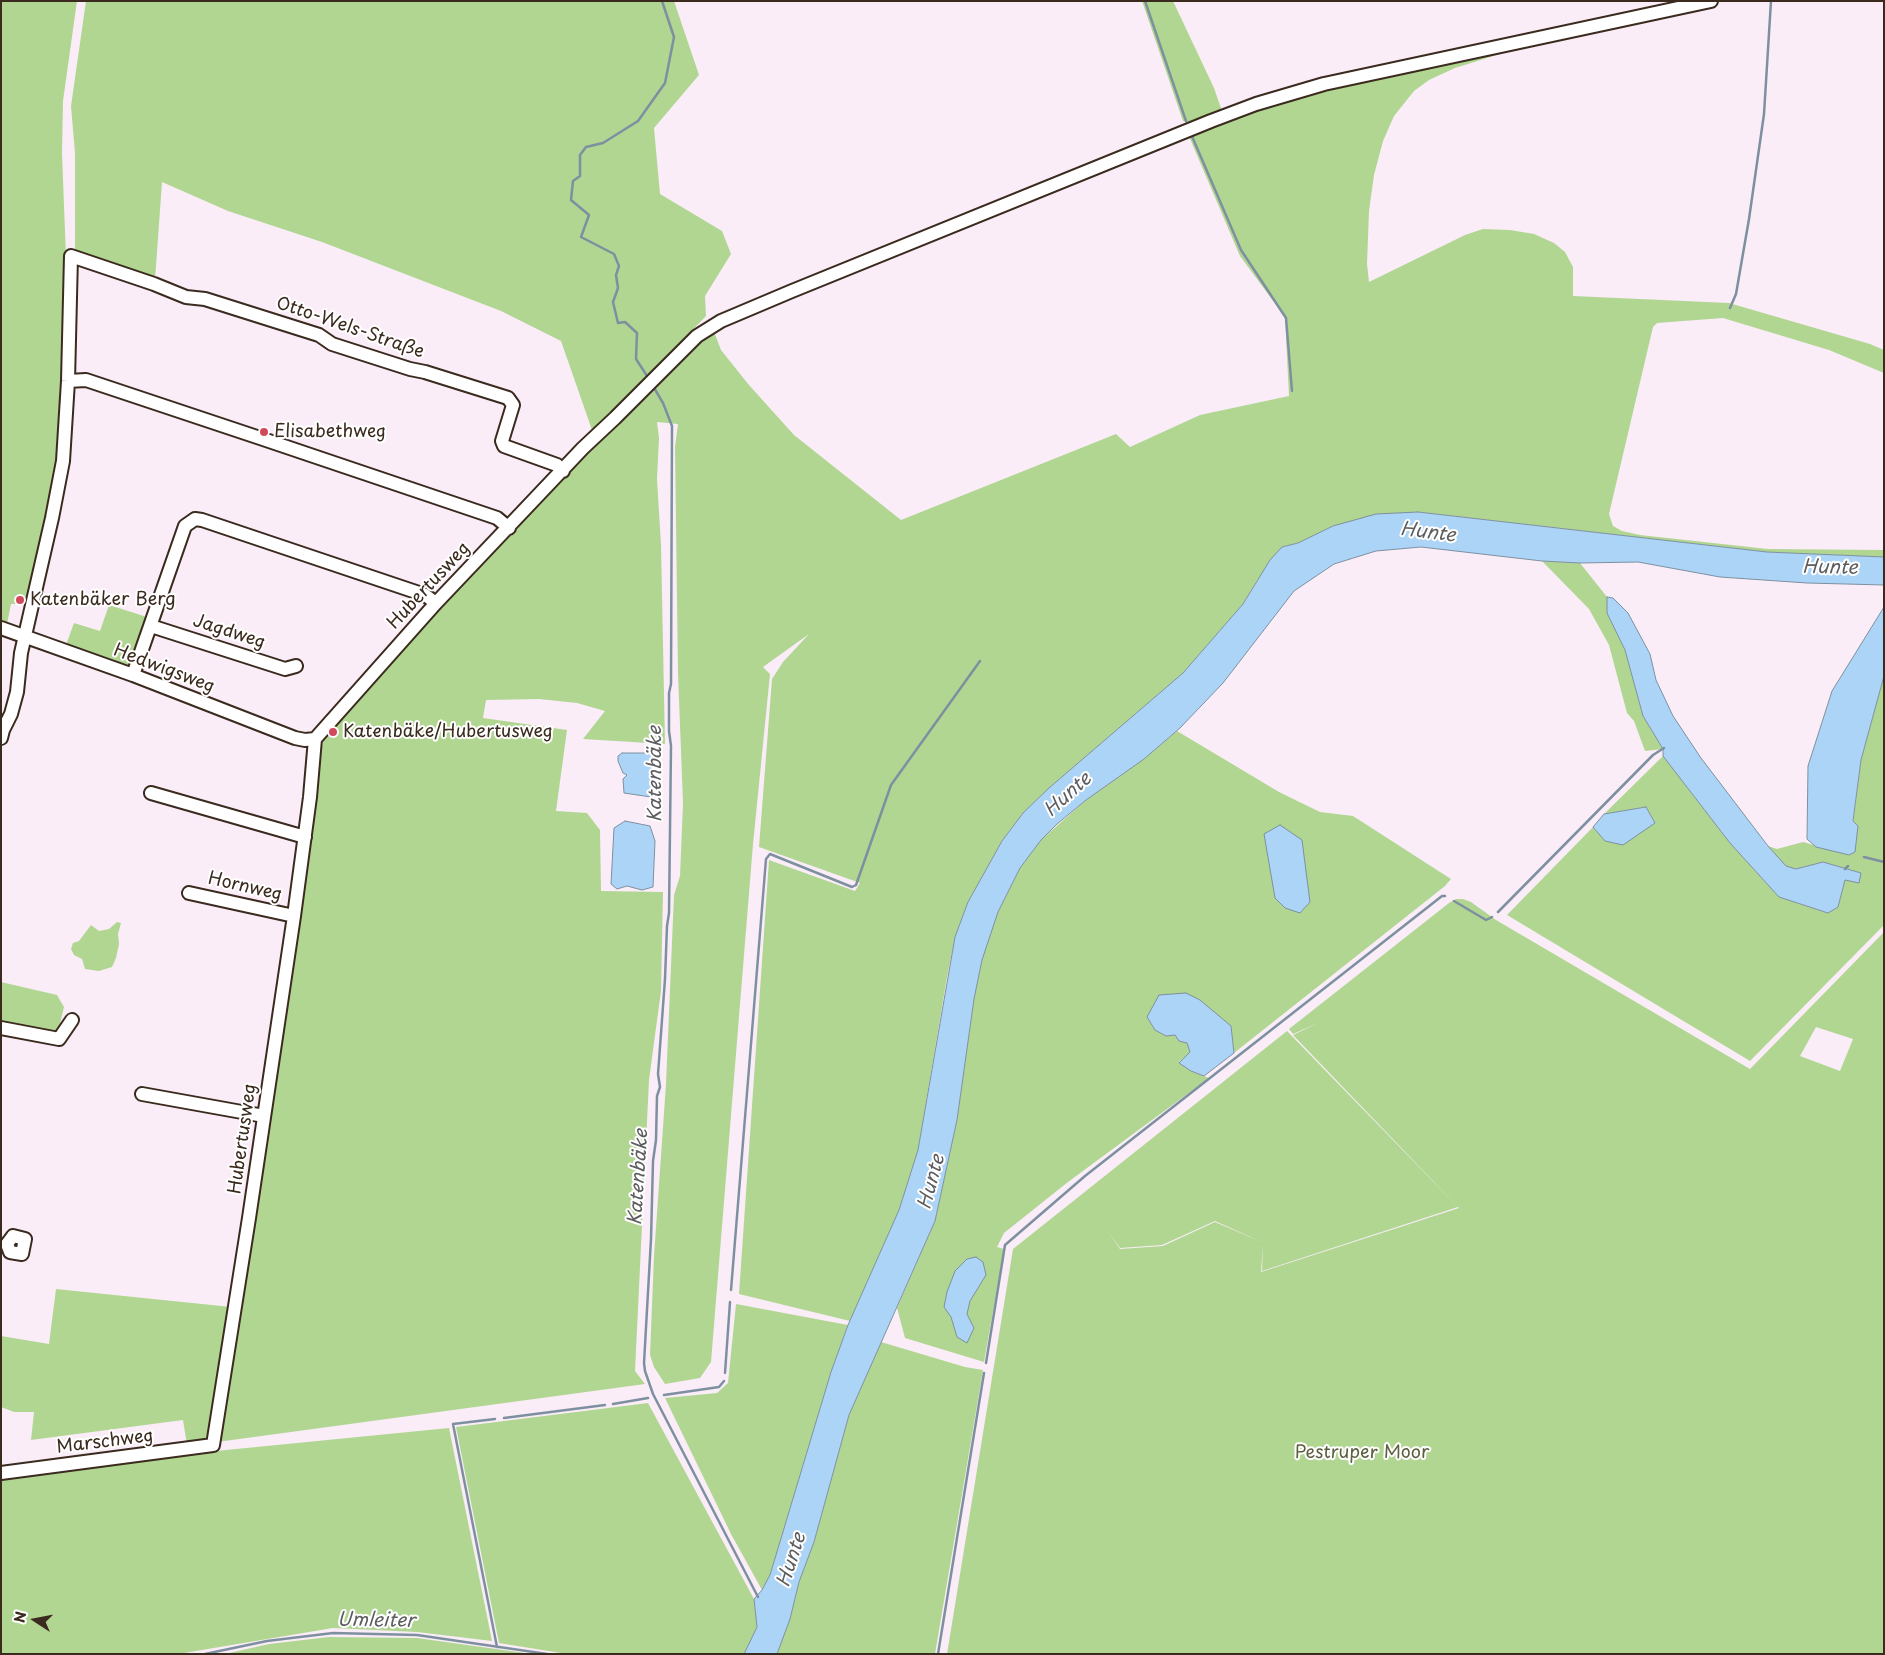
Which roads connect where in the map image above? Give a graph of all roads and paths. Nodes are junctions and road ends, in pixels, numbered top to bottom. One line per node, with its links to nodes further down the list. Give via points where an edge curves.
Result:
1 (1711, 1): 3 (street, Hubertusweg, via 1324,84 1202,124 721,321 696,336)
2 (68, 381): 3 (street, Otto-Wels-Straße, via 71,256 186,297 215,302 319,335 332,344 508,398 513,405 502,441 504,446 557,465); 4 (street, via 86,380 497,518); 8 (street, via 63,461)
3 (563, 471): 4 (street, Hubertusweg)
4 (509, 528): 5 (street, Hubertusweg)
5 (436, 603): 6 (street, via 425,595 195,520 184,526); 12 (street, Hubertusweg)
6 (151, 626): 9 (street, Jagdweg, via 285,669); 10 (street)
7 (1, 628): 8 (street, Hedwigsweg)
8 (25, 636): 10 (street, Hedwigsweg); 11 (street, via 17,692)
9 (296, 666)
10 (133, 675): 12 (street, Hedwigsweg, via 295,738)
11 (1, 738)
12 (315, 739): 14 (street, Hubertusweg)
13 (151, 793): 14 (street)
14 (305, 837): 16 (street, Hubertusweg)
15 (189, 893): 16 (street, Hornweg)
16 (294, 916): 20 (street, Hubertusweg)
17 (72, 1020): 18 (street, via 59,1039)
18 (1, 1028)
19 (142, 1094): 20 (street)
20 (264, 1116): 21 (street, Hubertusweg)
21 (213, 1446): 22 (street, Marschweg)
22 (1, 1472)

